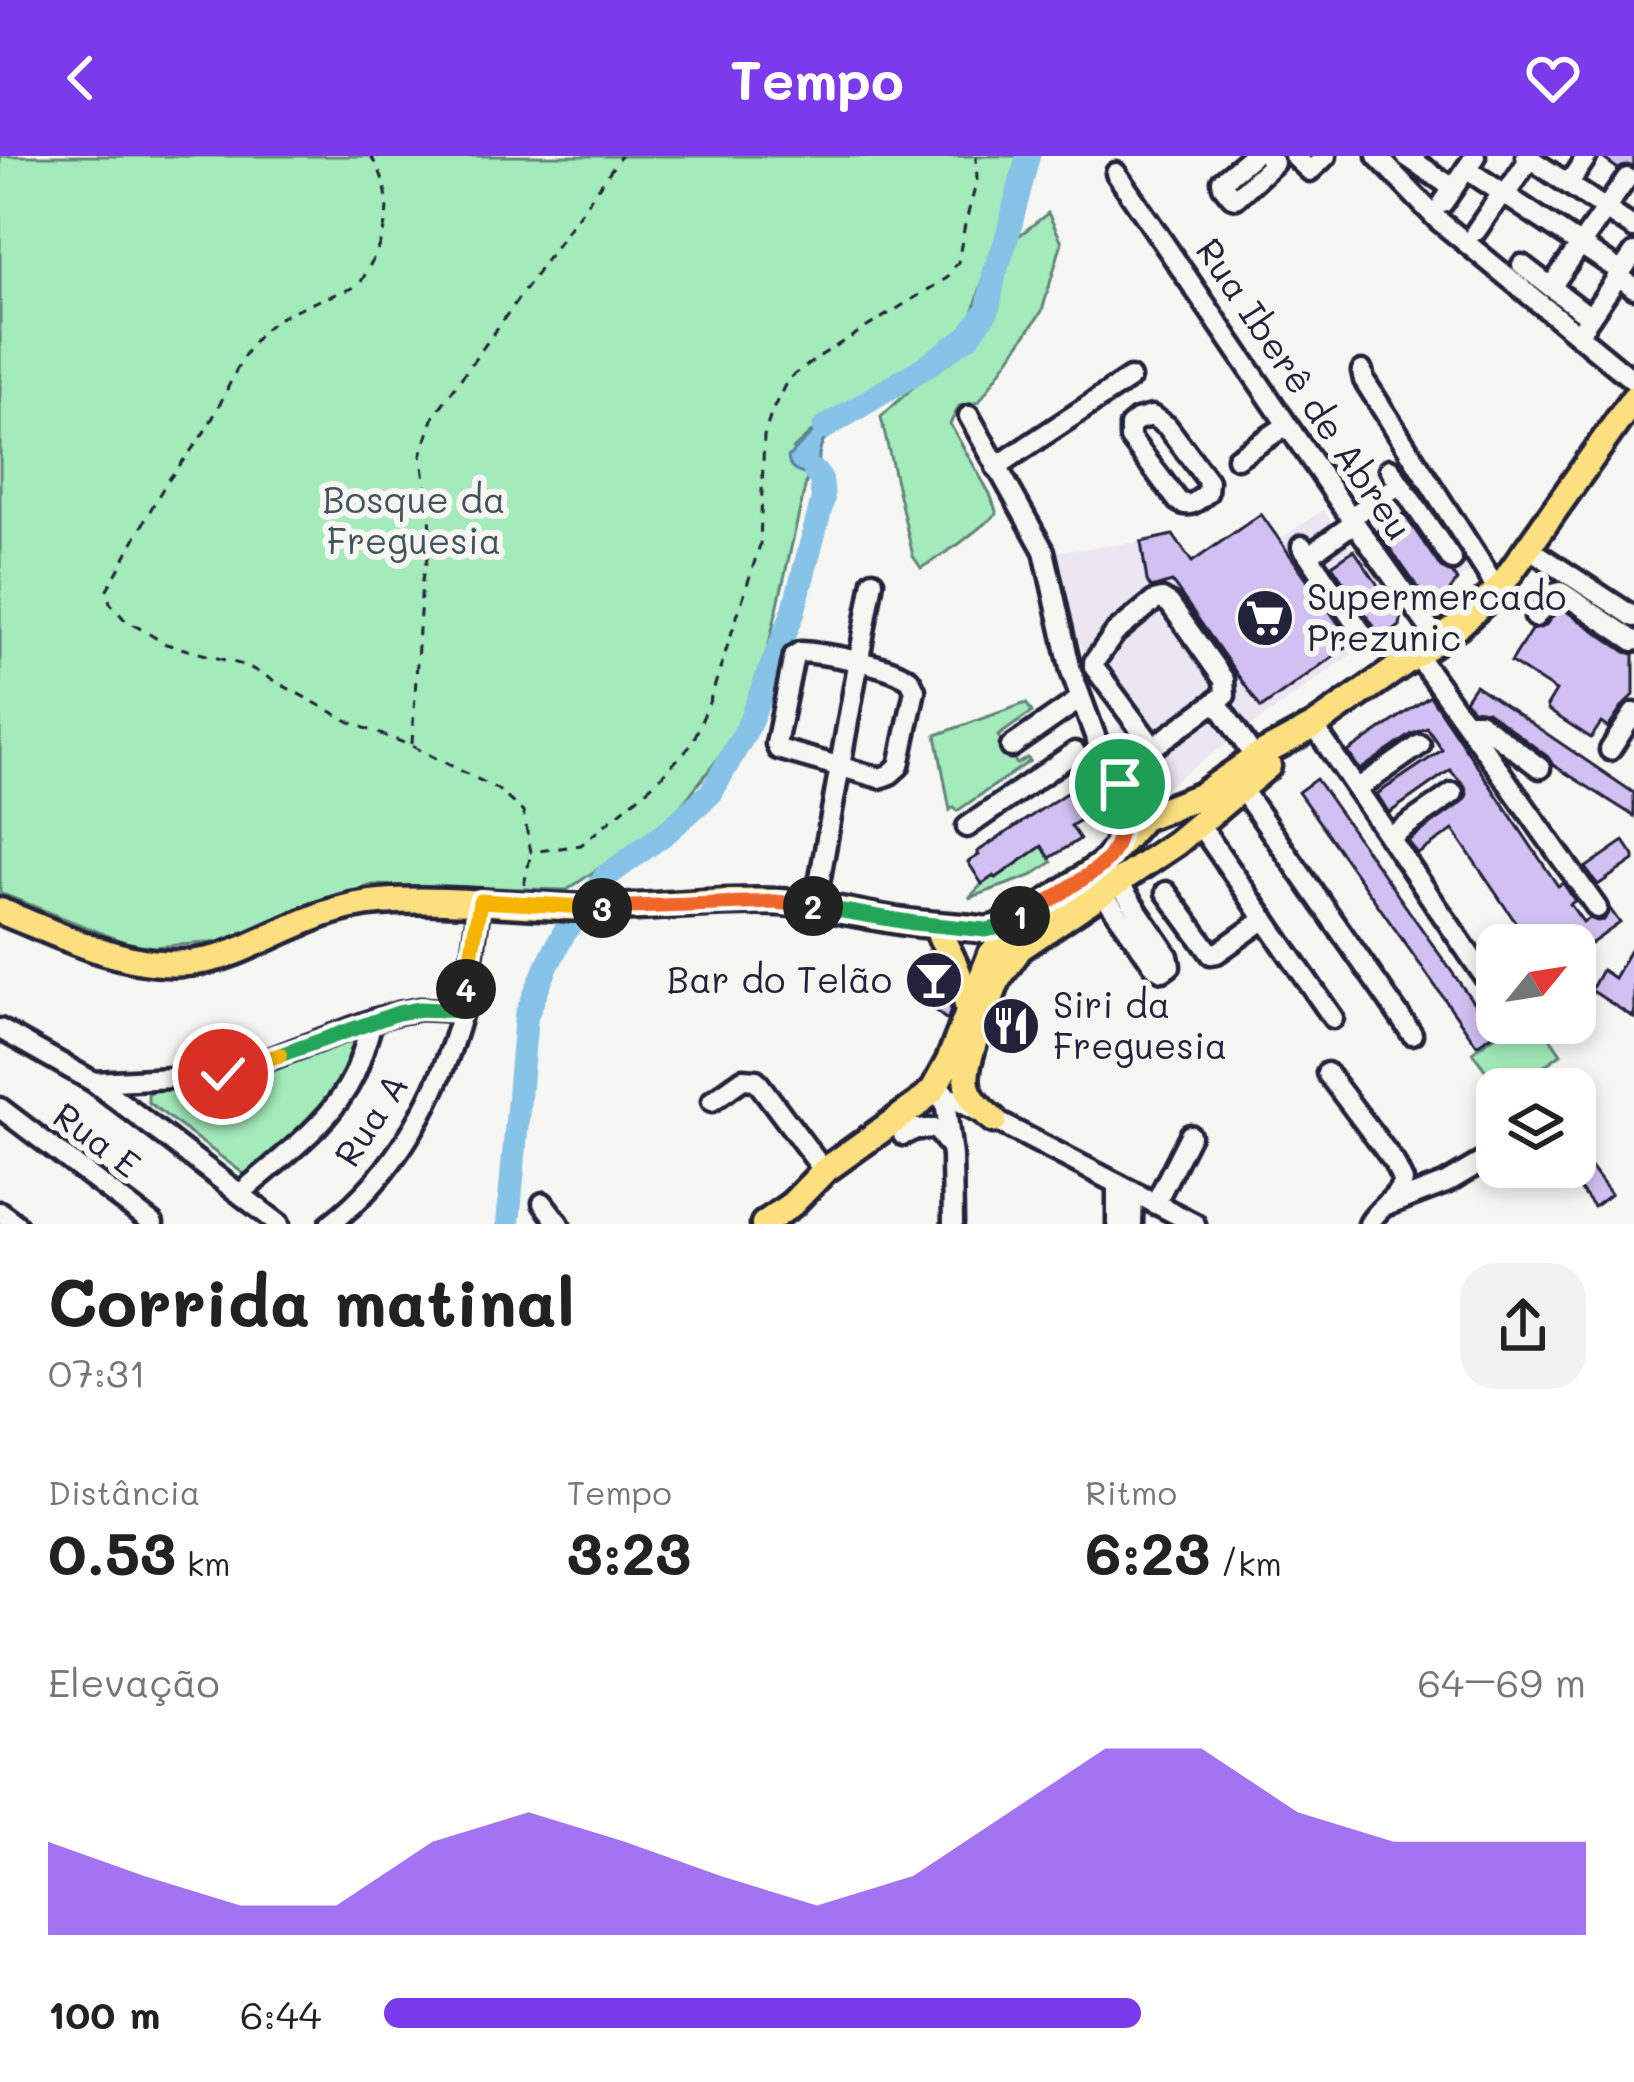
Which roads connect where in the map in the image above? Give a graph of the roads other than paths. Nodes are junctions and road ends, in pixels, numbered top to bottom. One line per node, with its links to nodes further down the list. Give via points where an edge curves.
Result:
1 (1252, 156): 2 (street, via 1222,181 1232,197 1274,164)
2 (1268, 156)
3 (1294, 156): 4 (street, via 1310,171)
4 (1326, 156)
5 (1377, 156): 23 (street, via 1437,219)
6 (1587, 156): 12 (street)
7 (1528, 157): 12 (street); 13 (street)
8 (1416, 159): 9 (street, via 1448,195)
9 (1470, 163): 13 (street)
10 (1116, 173): 29 (street, Rua Iberê de Abreu)
11 (1627, 178): 14 (street)
12 (1569, 183): 14 (street)
13 (1504, 194): 16 (street); 17 (street)
14 (1606, 208): 15 (street); 17 (street)
15 (1634, 228)
16 (1476, 231)
17 (1580, 245): 20 (street); 21 (street)
18 (1634, 253): 20 (street)
19 (1522, 265): 21 (street)
20 (1627, 281): 22 (street)
21 (1551, 287): 22 (street)
22 (1590, 317): 23 (street)
23 (1578, 335): 25 (street)
24 (1363, 370): 36 (street)
25 (1634, 381)
26 (1634, 398): 33 (main road)
27 (969, 416): 31 (street)
28 (1137, 419): 28 (street, via 1160,419 1208,481 1192,505 1178,501 1135,446 1128,431); 31 (street, via 1123,382)
29 (1287, 425): 30 (street); 32 (street, Rua Iberê de Abreu)
30 (1238, 458)
31 (996, 467): 45 (street, via 1044,551)
32 (1353, 520): 34 (street, via 1395,477); 40 (street, via 1306,550); 41 (street, Rua Iberê de Abreu)
33 (1530, 549): 36 (main road); 37 (street)
34 (1453, 560)
35 (873, 581): 44 (street)
36 (1498, 590): 41 (main road)
37 (1608, 612): 38 (street, via 1556,591); 39 (street); 42 (street)
38 (1534, 617)
39 (1634, 617)
40 (1364, 636)
41 (1438, 640): 43 (main road)
42 (1634, 641)
43 (1417, 655): 48 (street); 49 (main road)
44 (859, 663): 53 (street); 53 (street, via 895,671 915,690 890,774); 53 (street, via 794,656 776,744)
45 (1079, 699): 56 (street); 57 (street, via 1017,743)
46 (1212, 704): 46 (street, via 1225,695 1224,680 1162,599 1115,632 1094,662 1151,744); 55 (street)
47 (1634, 713): 51 (street)
48 (1465, 722): 54 (street, via 1479,722); 69 (street)
49 (1314, 726): 55 (main road); 58 (street)
50 (1420, 745): 58 (street)
51 (1610, 750)
52 (1075, 752): 57 (street)
53 (838, 767): 68 (street)
54 (1540, 768)
55 (1247, 770): 60 (main road); 61 (main road); 83 (street)
56 (1110, 772): 60 (street); 64 (street, via 1120,812)
57 (1045, 773): 62 (street)
58 (1357, 789): 63 (street)
59 (1454, 793): 63 (street)
60 (1154, 813): 64 (main road); 65 (main road, via 1165,823 1165,839)
61 (1199, 824): 65 (main road); 72 (street)
62 (967, 827)
63 (1390, 837): 77 (street)
64 (1110, 856): 71 (main road)
65 (1110, 887): 75 (main road)
66 (1166, 892): 72 (street, via 1211,954)
67 (480, 901): 68 (main road); 70 (main road, via 358,905 231,954 171,964 116,956); 78 (street, Rua A)
68 (814, 906): 73 (main road)
69 (1597, 908)
70 (0, 911)
71 (1033, 912): 73 (main road, via 986,930); 76 (main road)
72 (1265, 919): 79 (street)
73 (914, 923): 74 (main road)
74 (940, 936): 76 (main road); 81 (main road)
75 (1029, 941): 76 (main road); 81 (main road)
76 (994, 948): 81 (main road)
77 (1476, 964)
78 (462, 1011): 80 (street, via 420,1009); 105 (street, Rua A, via 446,1062 397,1156)
79 (1333, 1018)
80 (373, 1020): 85 (street, via 238,1071); 96 (street, via 336,1104)
81 (972, 1023): 86 (main road); 89 (main road, via 966,1087)
82 (0, 1029): 85 (street)
83 (1412, 1034)
84 (1328, 1073): 101 (street, via 1401,1174 1400,1190)
85 (94, 1082): 96 (street)
86 (938, 1088): 89 (street); 90 (main road); 92 (street); 94 (main road)
87 (712, 1101): 94 (street, via 743,1079 756,1080)
88 (0, 1108): 103 (street, Rua E)
89 (994, 1120): 92 (street, via 968,1128); 95 (street)
90 (904, 1135): 92 (street, via 936,1129); 98 (main road)
91 (1190, 1136): 99 (street)
92 (952, 1156): 108 (street)
93 (1476, 1165): 101 (street)
94 (824, 1171): 98 (main road)
95 (1125, 1188): 99 (street); 109 (street); 110 (street)
96 (241, 1193): 104 (street)
97 (543, 1203): 106 (street)
98 (792, 1204): 107 (main road)
99 (1155, 1204): 111 (street)
100 (0, 1212): 102 (street)
101 (1375, 1216)
102 (16, 1224)
103 (153, 1224)
104 (279, 1224)
105 (330, 1224)
106 (560, 1224)
107 (764, 1224)
108 (953, 1224)
109 (1117, 1224)
110 (1132, 1224)
111 (1195, 1224)

